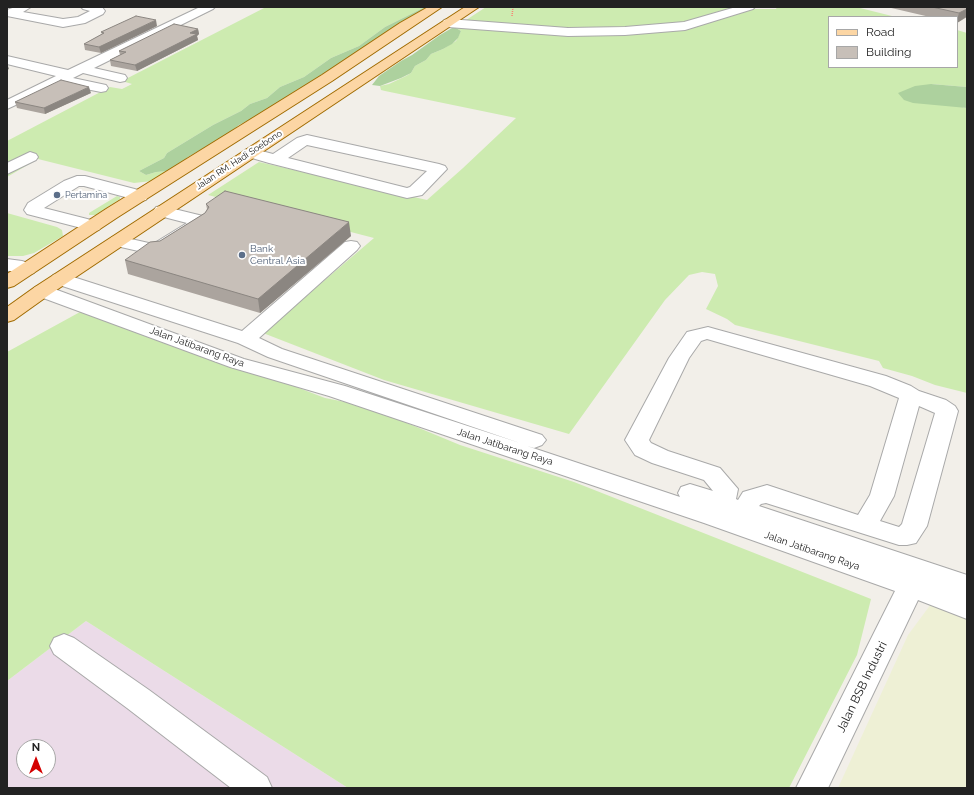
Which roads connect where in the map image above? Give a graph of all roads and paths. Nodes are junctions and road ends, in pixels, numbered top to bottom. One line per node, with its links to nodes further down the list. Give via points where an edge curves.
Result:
1 (25, 7): 7 (street)
2 (87, 7): 7 (street, via 98,9 99,12 64,23)
3 (210, 7): 14 (street)
4 (436, 7): 16 (main road)
5 (473, 7): 8 (main road, Jalan RM. Hadi Soebono)
6 (749, 7): 11 (street, via 686,26)
7 (9, 12)
8 (452, 20): 10 (street); 11 (street, via 568,32); 13 (main road, Jalan RM. Hadi Soebono)
9 (664, 23): 10 (street)
10 (600, 27): 11 (street)
11 (625, 31)
12 (7, 60): 14 (street)
13 (379, 68): 16 (main road, via 375,63 366,62 340,75); 19 (main road, Jalan RM. Hadi Soebono)
14 (71, 75): 15 (street); 17 (street); 18 (street)
15 (120, 78)
16 (327, 78): 25 (main road)
17 (101, 88)
18 (7, 105)
19 (250, 153): 21 (street); 26 (main road, Jalan RM. Hadi Soebono)
20 (30, 157): 23 (street)
21 (275, 160): 22 (street, via 302,140 307,140); 24 (street)
22 (413, 162): 24 (street); 24 (street, via 438,168 439,171 414,192 407,193)
23 (7, 169)
24 (382, 187)
25 (140, 196): 27 (main road); 27 (street, via 77,181 33,210)
26 (162, 211): 28 (main road, Jalan RM. Hadi Soebono); 28 (street, via 201,221 156,250)
27 (93, 226): 30 (main road)
28 (118, 241): 31 (main road, Jalan RM. Hadi Soebono)
29 (352, 246): 33 (street)
30 (12, 274)
31 (51, 285): 32 (main road, Jalan RM. Hadi Soebono); 33 (street, Jalan Jatibarang Raya); 34 (street, Jalan Jatibarang Raya, via 226,359)
32 (7, 316)
33 (244, 339): 34 (street, Jalan Jatibarang Raya)
34 (269, 361): 36 (street, Jalan Jatibarang Raya, via 344,394)
35 (911, 396): 36 (street, via 878,381 708,333 694,336 679,358 637,440 643,449 660,457 712,474 726,489); 37 (street, via 882,496); 37 (street, via 938,405 947,411 914,526 907,536)
36 (728, 514): 37 (street, via 752,498 767,494); 38 (street, Jalan Jatibarang Raya)
37 (864, 526)
38 (917, 578): 39 (street, Jalan Jatibarang Raya); 40 (street, Jalan Jatibarang Raya); 43 (street, Jalan BSB Industri)
39 (967, 586)
40 (967, 608)
41 (64, 646): 42 (street)
42 (256, 788)
43 (812, 788)

